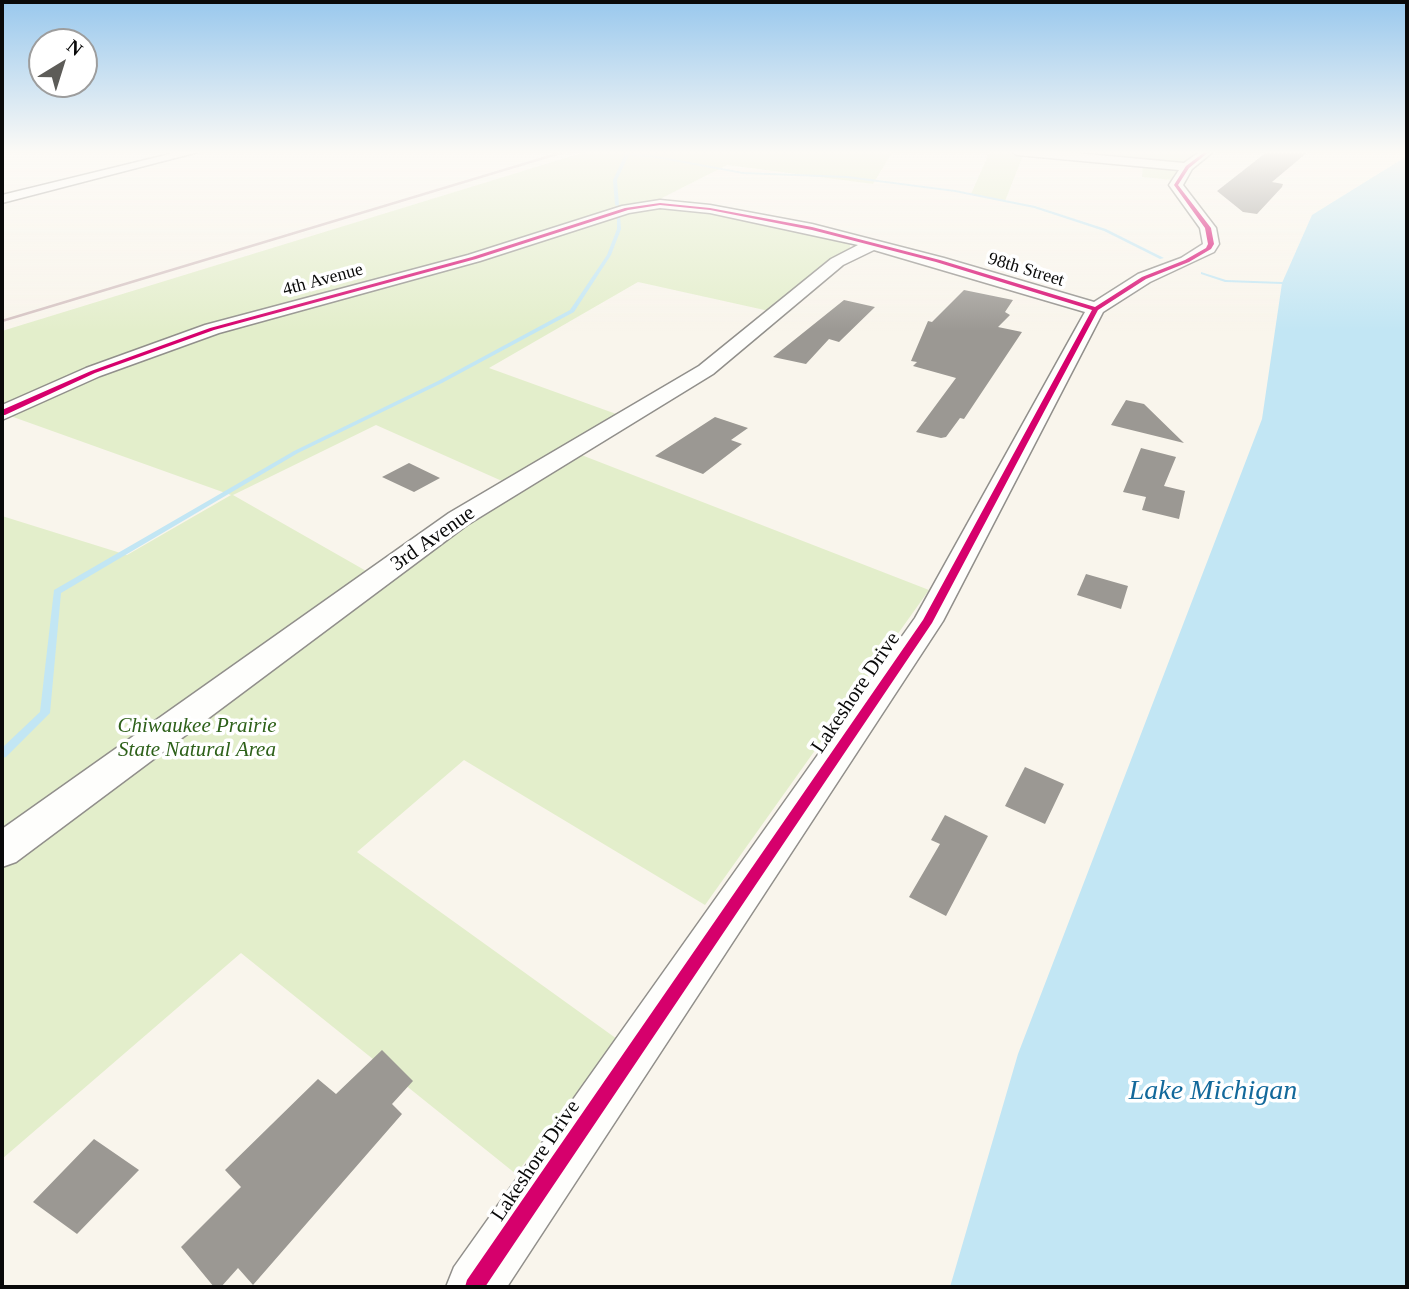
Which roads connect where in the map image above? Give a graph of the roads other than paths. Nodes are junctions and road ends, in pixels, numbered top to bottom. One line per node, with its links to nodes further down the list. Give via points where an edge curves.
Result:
1 (620, 211): 6 (street, 4th Avenue, via 474,258 212,329 93,372)
2 (716, 211): 4 (street, 98th Street)
3 (1195, 211): 5 (street, Lakeshore Drive, via 1208,228 1208,249 1144,278)
4 (873, 244): 5 (street, 98th Street); 7 (street, 3rd Avenue, via 837,262 706,370 458,519)
5 (1096, 309): 8 (street, Lakeshore Drive, via 928,621)
6 (2, 413)
7 (2, 850)
8 (474, 1287)

